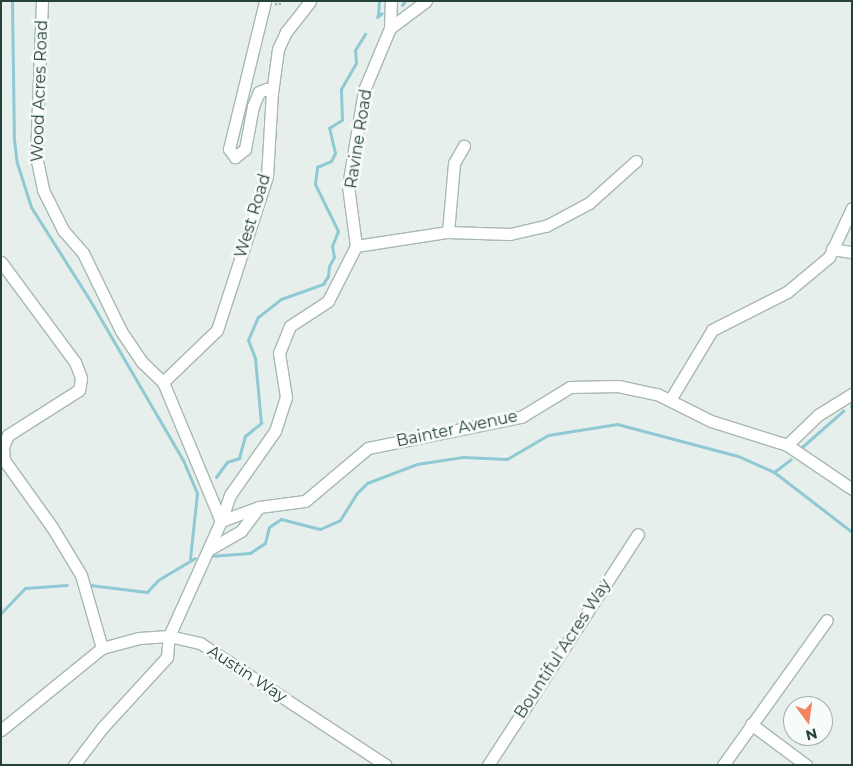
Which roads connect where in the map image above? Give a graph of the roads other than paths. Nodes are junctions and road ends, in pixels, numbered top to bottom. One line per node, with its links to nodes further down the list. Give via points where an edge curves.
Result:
1 (42, 1): 16 (street, Wood Acres Road, via 38,175 63,230 83,253 121,331 142,362)
2 (265, 1): 7 (street, via 229,150 235,157 245,149 259,92 266,90)
3 (310, 1): 7 (street, West Road, via 286,32 278,49)
4 (391, 1): 6 (street)
5 (426, 1): 6 (street)
6 (390, 28): 12 (street, Ravine Road, via 364,90 350,176)
7 (272, 93): 16 (street, West Road, via 267,176 217,330)
8 (464, 146): 11 (street, via 454,162)
9 (632, 164): 11 (street, via 589,203 546,226 510,234)
10 (852, 208): 13 (street)
11 (448, 232): 12 (street)
12 (356, 246): 23 (street, via 328,301 290,326 279,353 286,397 275,431 230,495)
13 (832, 249): 14 (street); 18 (street, via 829,257 787,292 712,330)
14 (852, 252)
15 (1, 262): 20 (street, via 75,362 81,378 79,390 8,435)
16 (163, 382): 23 (street, Wood Acres Road)
17 (852, 394): 19 (street, via 818,415)
18 (670, 400): 19 (street, Bainter Avenue, via 711,421); 22 (street, Bainter Avenue, via 618,386 570,387 521,417 368,448 305,501)
19 (788, 445): 21 (street, Bainter Avenue)
20 (2, 450): 28 (street, via 12,475 52,527 81,575)
21 (852, 489)
22 (259, 507): 23 (street, Bainter Avenue); 25 (street, via 242,531)
23 (221, 521): 25 (street)
24 (638, 534): 33 (street, Bountiful Acres Way)
25 (208, 550): 27 (street)
26 (827, 620): 29 (street)
27 (169, 636): 28 (street, Austin Way, via 140,638); 31 (street, via 167,657 102,728); 32 (street, Austin Way, via 200,644)
28 (102, 648): 30 (street, Austin Way)
29 (751, 724): 34 (street); 35 (street)
30 (1, 730)
31 (74, 765)
32 (386, 765)
33 (488, 765)
34 (723, 765)
35 (806, 765)

